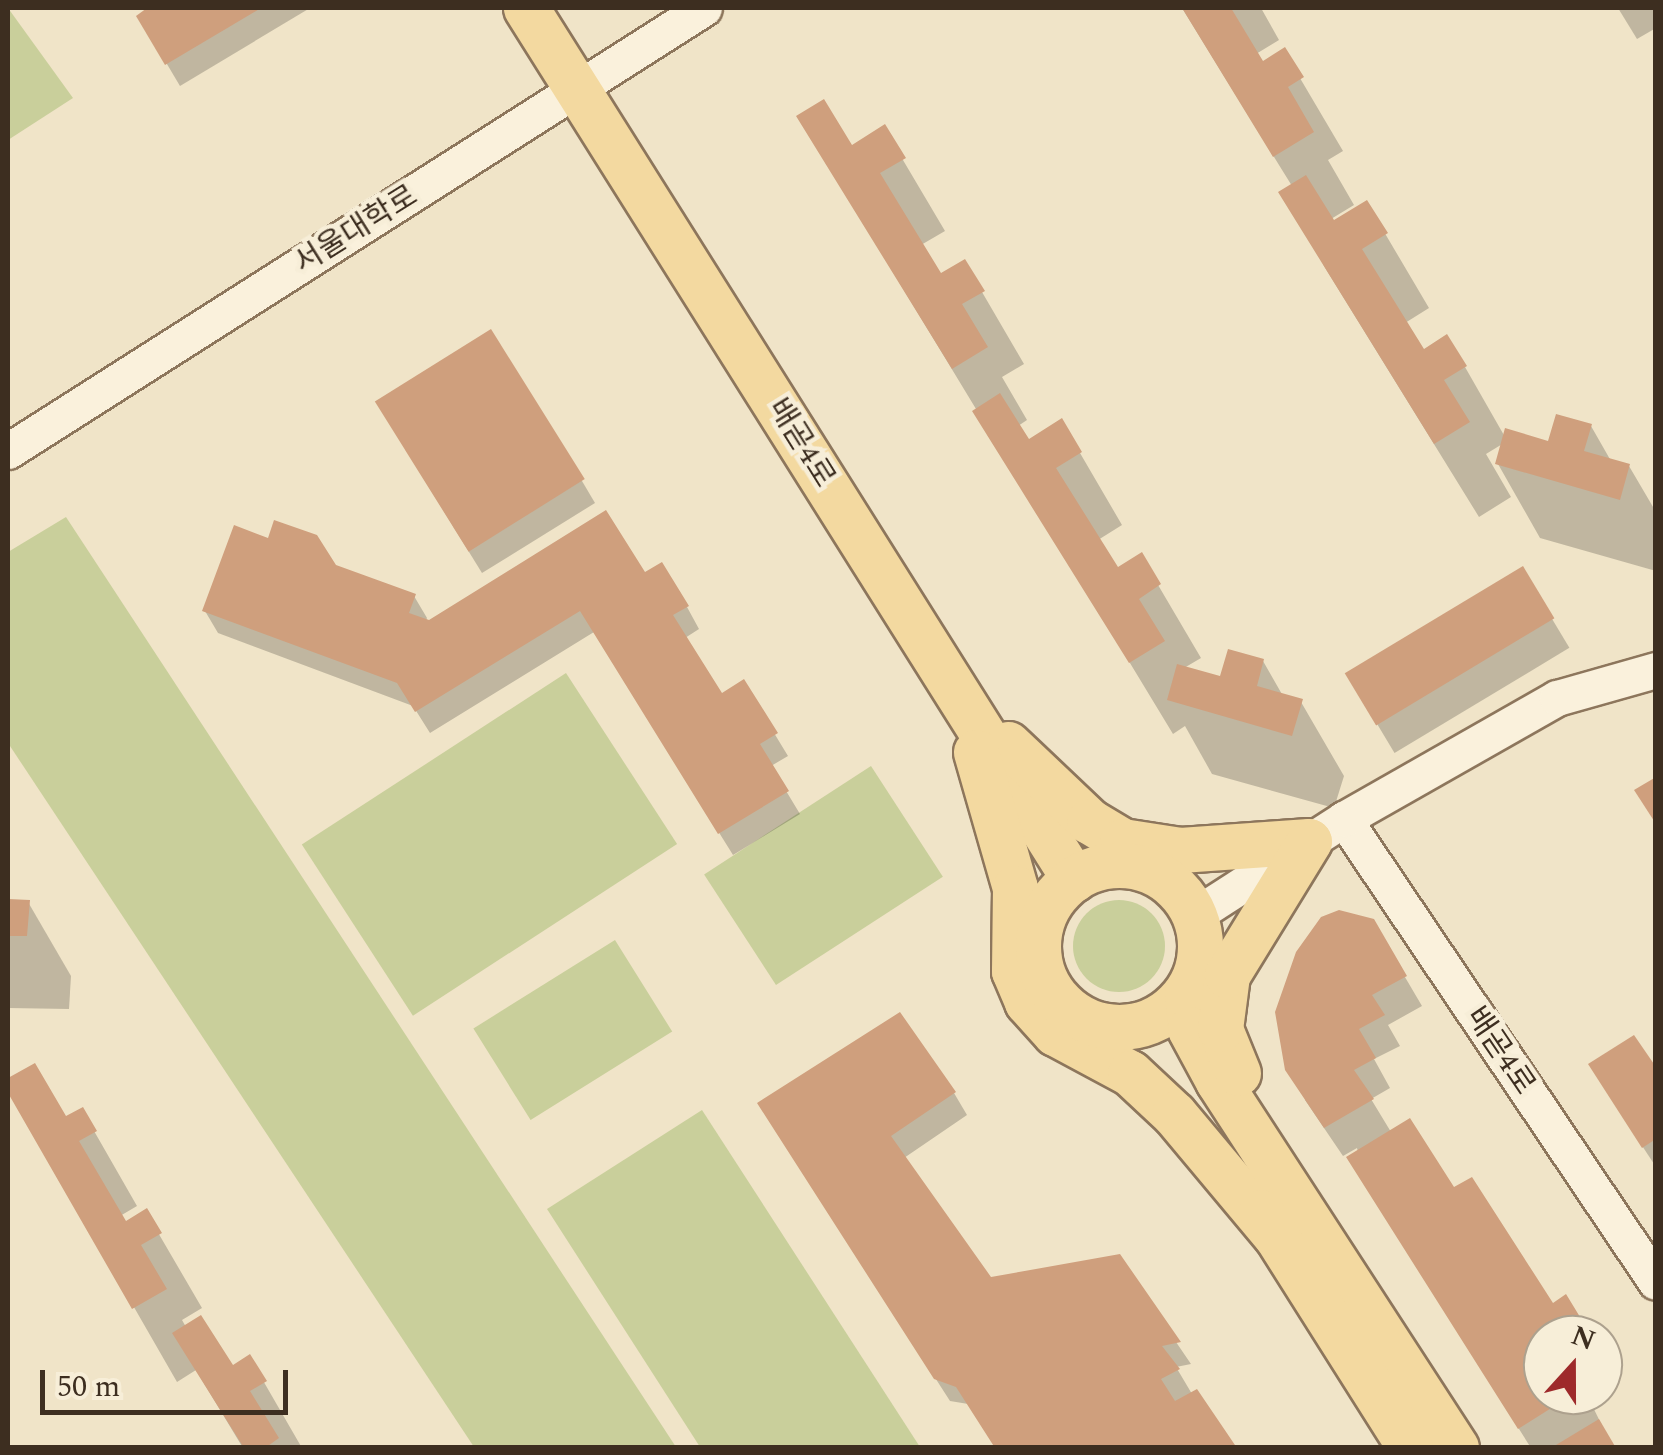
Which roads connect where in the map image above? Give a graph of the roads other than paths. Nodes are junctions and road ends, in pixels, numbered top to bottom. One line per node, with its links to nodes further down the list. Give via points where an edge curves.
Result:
1 (526, 8): 3 (main road, 배곧4로)
2 (704, 8): 3 (street, 서울대학로)
3 (579, 88): 4 (street, 서울대학로); 6 (main road, 배곧4로)
4 (8, 451)
5 (1656, 670): 7 (street, via 1557,698)
6 (960, 697): 7 (main road, via 1089,822 1122,841 1180,850); 8 (main road, 배곧4로); 12 (main road, via 1015,888 1014,972 1028,1002 1055,1034 1130,1073)
7 (1327, 831): 9 (street); 12 (main road, via 1242,942 1219,1002 1220,1029); 13 (street, 배곧4로)
8 (1074, 880): 9 (main road, via 1111,865 1136,867 1161,876); 11 (main road, via 1048,907 1038,961 1066,1008)
9 (1195, 915): 10 (main road, via 1198,967)
10 (1188, 992): 11 (main road, via 1158,1018); 12 (main road, via 1190,1029)
11 (1116, 1028): 12 (main road, via 1175,1074)
12 (1291, 1228): 14 (main road); 15 (main road)
13 (1656, 1282)
14 (1410, 1448)
15 (1456, 1448)

